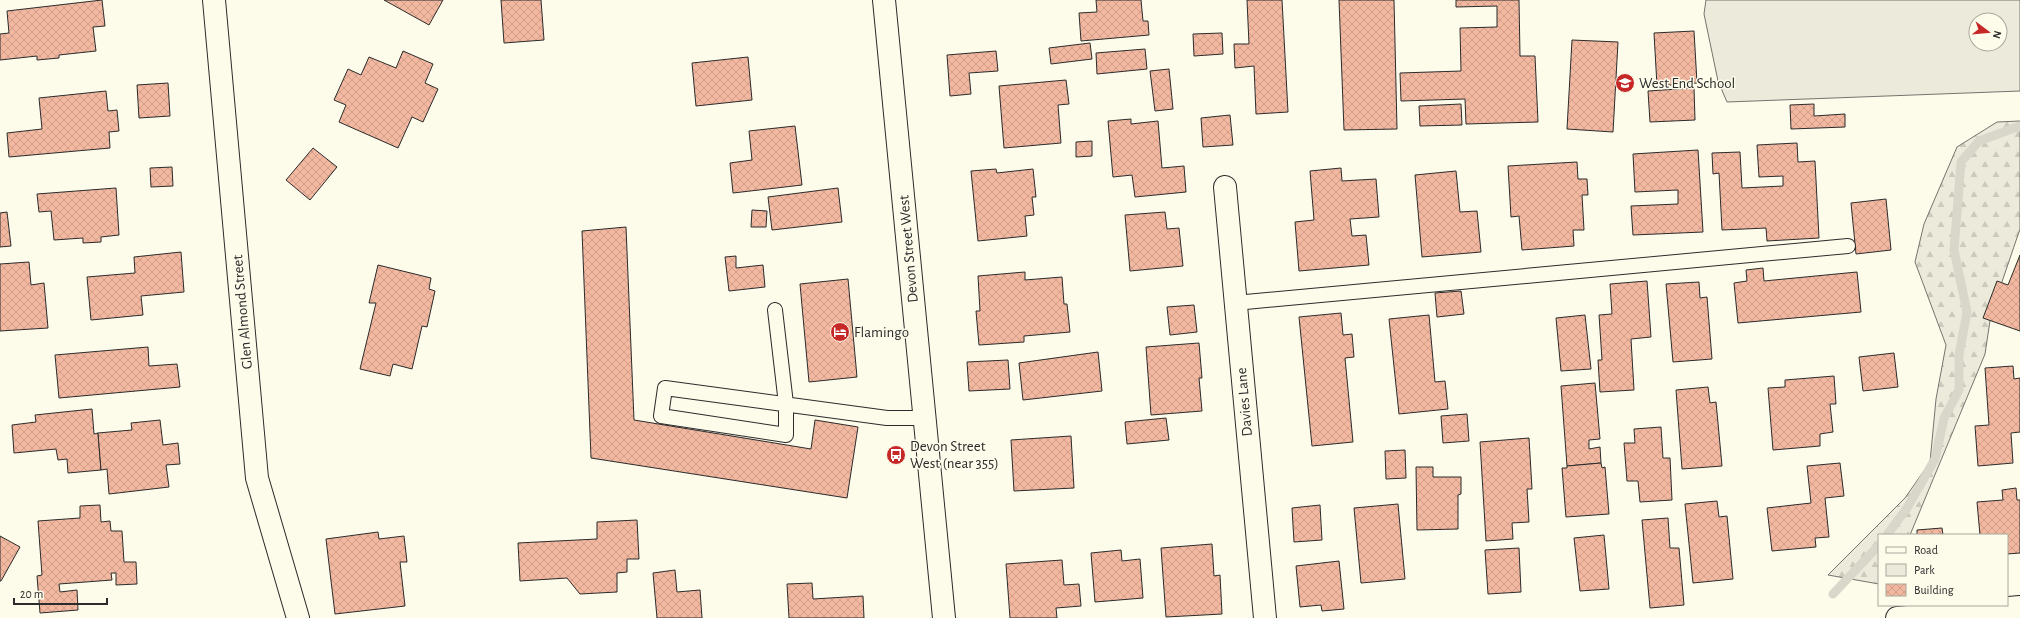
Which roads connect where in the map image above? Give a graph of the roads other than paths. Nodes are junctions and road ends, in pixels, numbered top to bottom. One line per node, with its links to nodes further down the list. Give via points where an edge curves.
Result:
1 (214, 0): 10 (street, Glen Almond Street, via 257,478)
2 (884, 0): 8 (street, Devon Street West)
3 (1225, 187): 5 (street, Davies Lane)
4 (1848, 246): 5 (lane)
5 (1235, 303): 12 (street, Davies Lane)
6 (775, 310): 7 (lane)
7 (786, 404): 7 (lane, via 665,388 661,416 786,435); 8 (lane, via 887,418)
8 (924, 418): 11 (street, Devon Street West)
9 (2020, 607): 13 (street)
10 (298, 618)
11 (944, 618)
12 (1265, 618)
13 (1897, 618)

